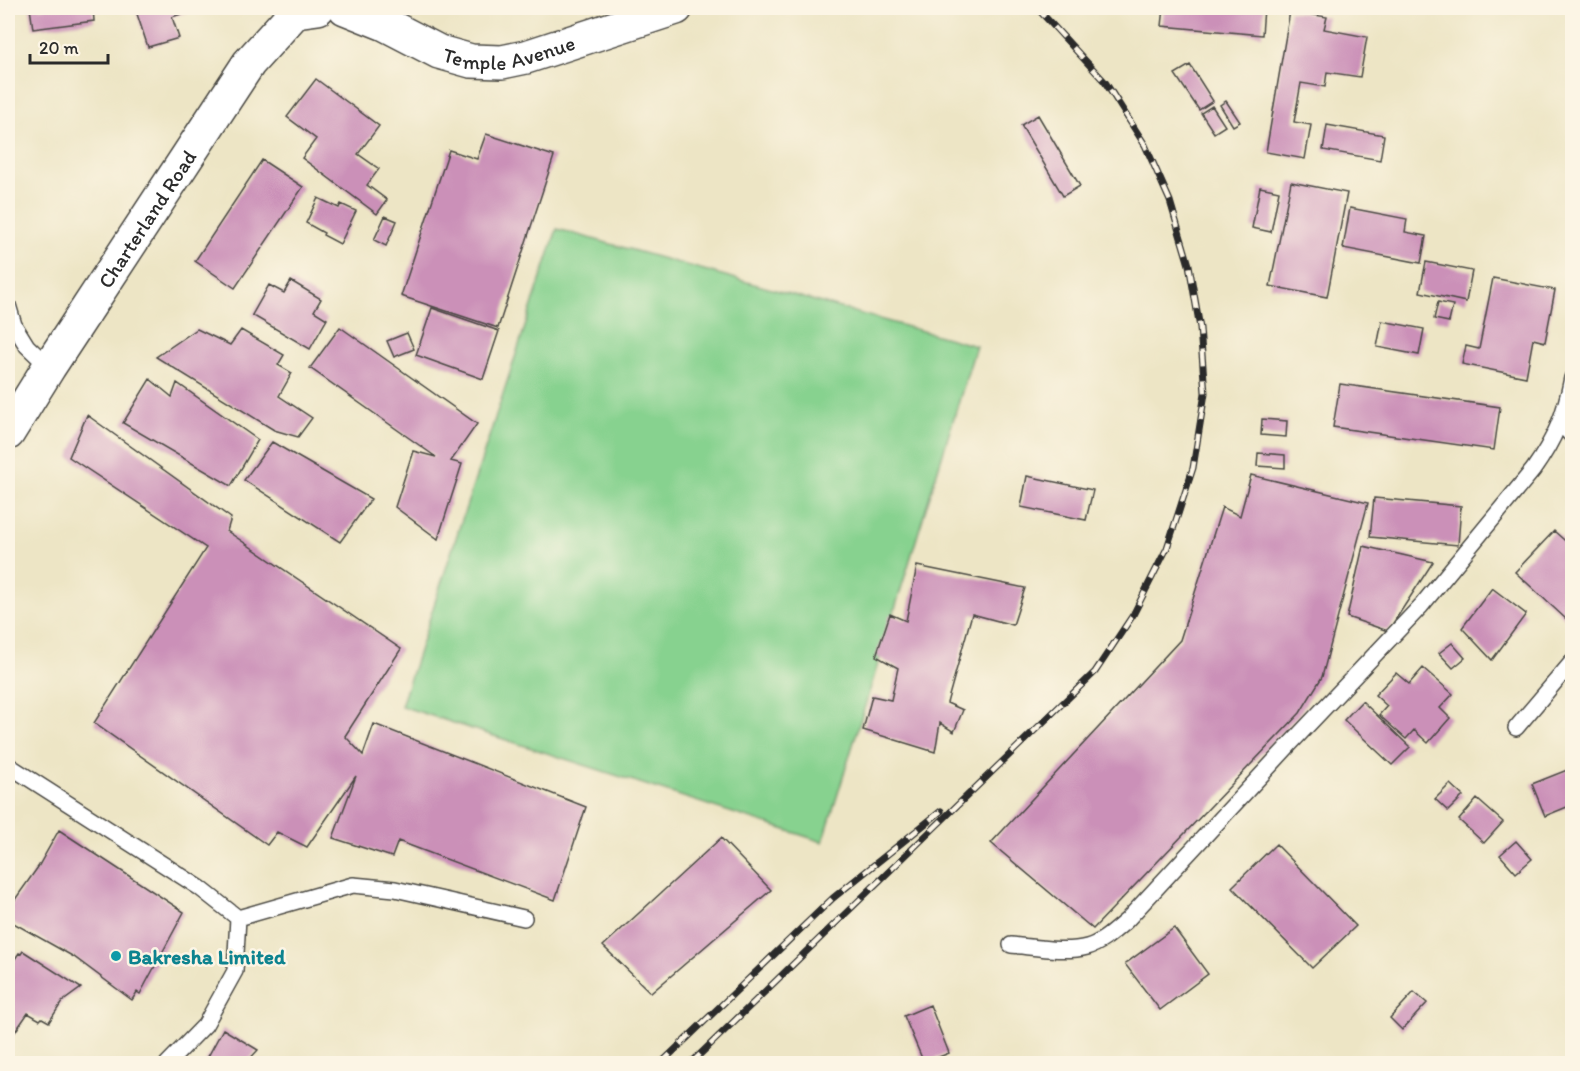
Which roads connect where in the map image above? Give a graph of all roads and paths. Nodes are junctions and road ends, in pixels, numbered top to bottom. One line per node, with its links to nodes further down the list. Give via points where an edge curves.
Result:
1 (345, 8): 2 (street, Temple Avenue, via 439,52 471,61 501,62)
2 (676, 8)
3 (303, 9): 5 (street, Charterland Road, via 249,63)
4 (8, 305): 5 (lane, via 27,346)
5 (49, 367): 8 (street, Charterland Road)
6 (1572, 378): 7 (lane)
7 (1560, 423): 9 (lane); 15 (lane, via 1533,470 1421,606 1126,921 1088,947 1069,950)
8 (8, 433)
9 (1572, 436)
10 (1572, 662): 11 (lane)
11 (1516, 728)
12 (8, 765): 13 (lane, via 200,888)
13 (238, 918): 14 (lane, via 353,885 395,889); 16 (lane, via 235,971 205,1025)
14 (524, 918)
15 (1011, 945)
16 (168, 1064)

